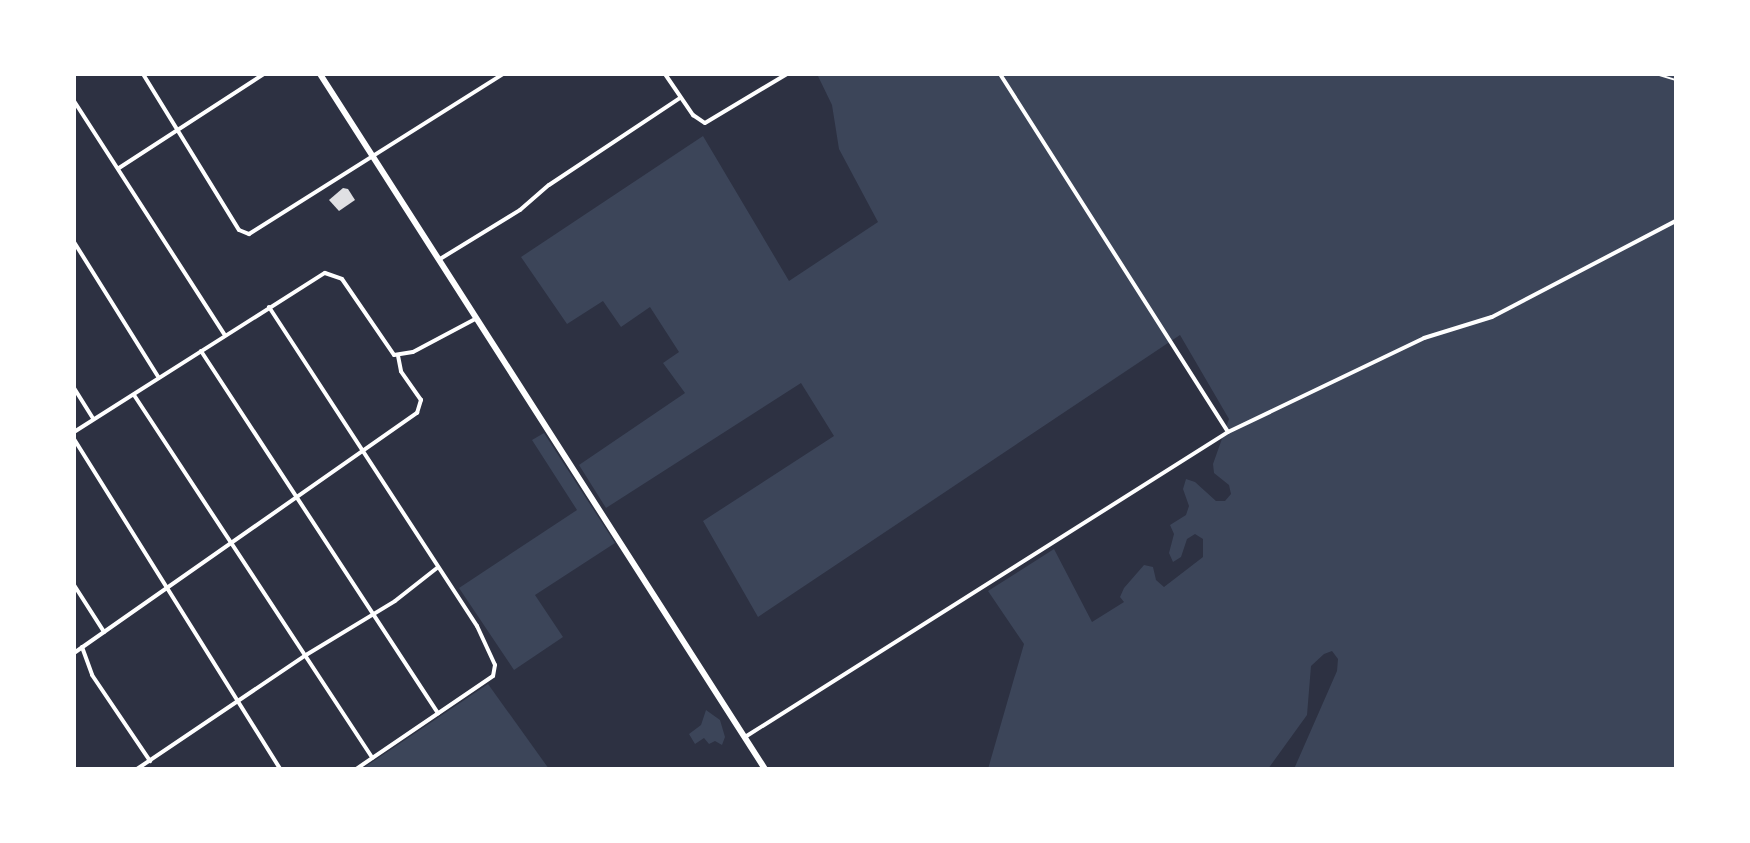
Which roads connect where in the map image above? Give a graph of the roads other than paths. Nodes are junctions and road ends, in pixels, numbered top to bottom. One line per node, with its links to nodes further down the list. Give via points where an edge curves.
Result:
1 (143, 74): 12 (street)
2 (264, 74): 12 (street)
3 (320, 74): 13 (highway)
4 (503, 74): 13 (street)
5 (665, 74): 10 (street)
6 (787, 74): 10 (street, via 705,123)
7 (1000, 74): 28 (street)
8 (1656, 74): 9 (lane)
9 (1676, 80)
10 (680, 98): 17 (street)
11 (74, 101): 14 (street)
12 (179, 130): 13 (street, via 239,230 249,234); 14 (street)
13 (373, 156): 17 (highway)
14 (119, 168): 20 (street)
15 (1676, 221): 28 (street, via 1492,317 1424,338)
16 (74, 242): 23 (street)
17 (440, 259): 19 (highway)
18 (269, 307): 20 (street); 22 (street, via 318,276 337,274 386,348); 30 (street)
19 (477, 317): 22 (street); 43 (highway)
20 (224, 334): 21 (street)
21 (201, 351): 23 (street); 31 (street)
22 (398, 356): 30 (street, via 401,371 419,395 420,410)
23 (159, 378): 25 (street)
24 (74, 388): 26 (street)
25 (134, 395): 26 (street); 32 (street)
26 (93, 419): 27 (street)
27 (74, 432)
28 (1228, 432): 43 (street)
29 (74, 439): 35 (street)
30 (361, 453): 31 (street); 33 (street)
31 (294, 496): 32 (street); 36 (street)
32 (232, 541): 35 (street); 40 (street)
33 (437, 568): 36 (street); 42 (street, via 477,626 495,665 493,676)
34 (74, 585): 37 (street)
35 (167, 587): 37 (street); 41 (street)
36 (373, 614): 40 (street); 42 (street)
37 (104, 632): 38 (street)
38 (82, 647): 39 (street); 45 (street, via 92,675)
39 (74, 653)
40 (306, 655): 41 (street); 44 (street)
41 (238, 700): 45 (street); 47 (street)
42 (438, 713): 44 (street)
43 (745, 737): 49 (highway)
44 (372, 758): 48 (street)
45 (150, 761): 46 (street)
46 (137, 769)
47 (280, 769)
48 (356, 769)
49 (765, 769)

